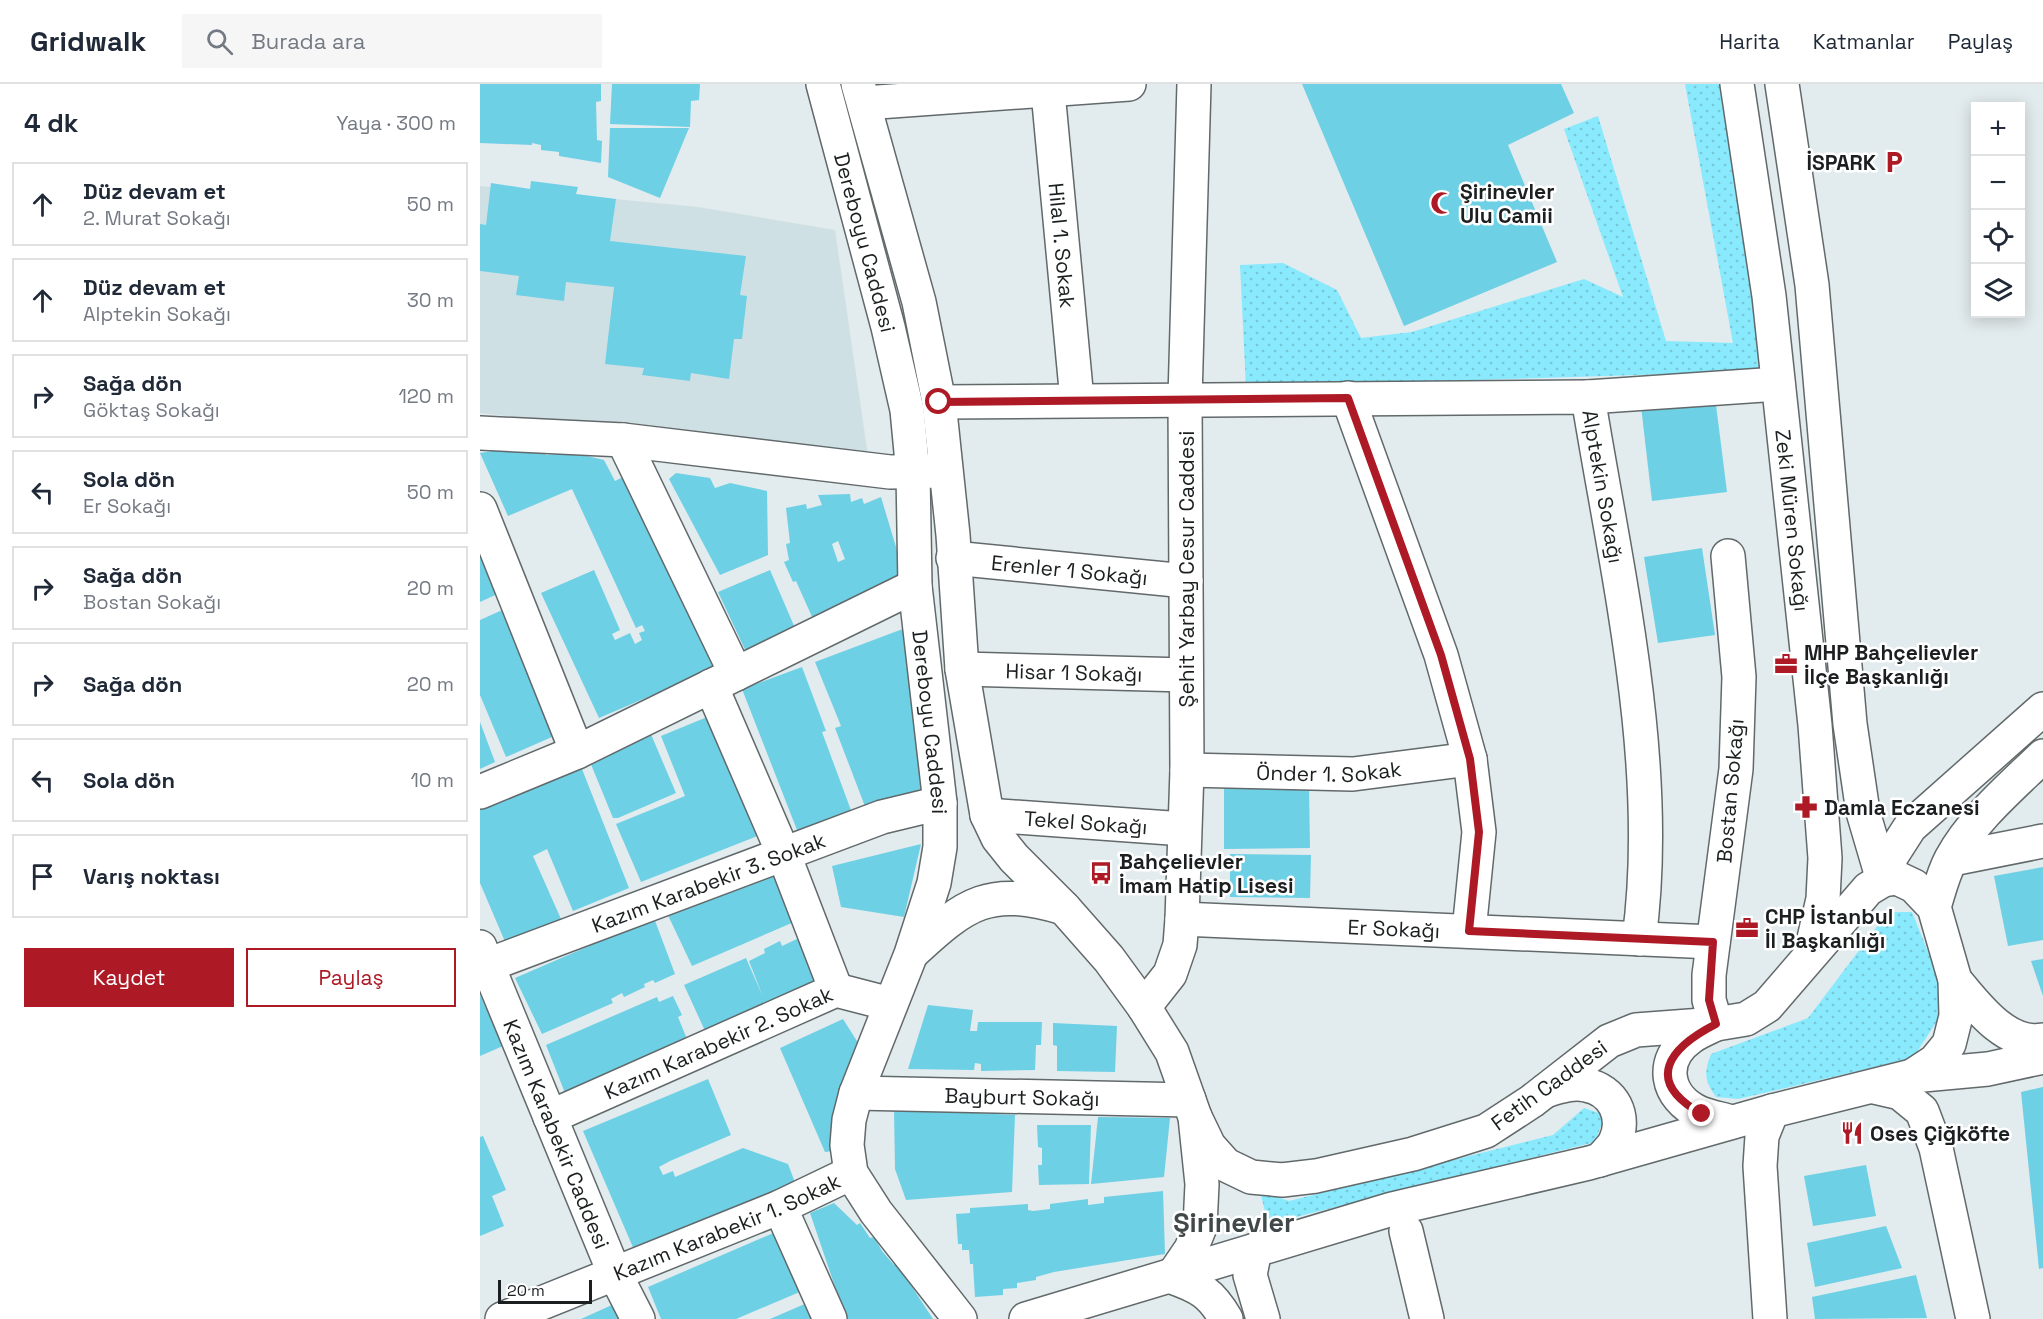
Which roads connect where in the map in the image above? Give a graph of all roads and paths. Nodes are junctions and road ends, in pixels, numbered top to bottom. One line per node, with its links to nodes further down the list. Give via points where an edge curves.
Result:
1 (823, 84): 17 (street, Dereboyu Caddesi, via 888,327 907,410)
2 (1129, 84): 6 (street)
3 (1194, 84): 10 (street, Şehit Yarbay Cesur Caddesi)
4 (1737, 84): 8 (street, Zeki Müren Sokağı)
5 (1782, 84): 38 (street, Zeki Müren Sokağı, via 1812,285 1850,724 1863,812)
6 (1048, 92): 7 (street); 12 (street, Hilal 1. Sokak)
7 (861, 94): 13 (street, Dereboyu Caddesi, via 919,302)
8 (1778, 384): 9 (street); 46 (street, Zeki Müren Sokağı, via 1815,725 1825,858 1823,899)
9 (1588, 397): 11 (street, Alptekin Sokağı); 43 (street, Alptekin Sokağı, via 1637,698 1647,832)
10 (1185, 398): 11 (street, Alptekin Sokağı); 12 (street, Alptekin Sokağı); 21 (street, Şehit Yarbay Cesur Caddesi)
11 (1348, 398): 29 (street, via 1441,655)
12 (1077, 400): 13 (street, Alptekin Sokağı)
13 (939, 402): 16 (street, Dereboyu Caddesi)
14 (480, 433): 15 (street)
15 (623, 440): 17 (street); 25 (street)
16 (946, 471): 17 (street); 20 (street, Dereboyu Caddesi)
17 (913, 473): 22 (street, Dereboyu Caddesi)
18 (480, 509): 27 (street)
19 (1728, 556): 44 (street, Bostan Sokağı, via 1739,677 1736,757)
20 (953, 558): 21 (street, Erenler 1 Sokağı); 23 (street, Dereboyu Caddesi)
21 (1186, 581): 24 (street, Şehit Yarbay Cesur Caddesi)
22 (915, 586): 25 (street); 32 (street, Dereboyu Caddesi)
23 (962, 669): 24 (street, Hisar 1 Sokağı); 33 (street, Dereboyu Caddesi)
24 (1186, 675): 30 (street, Şehit Yarbay Cesur Caddesi)
25 (723, 680): 27 (street); 36 (street)
26 (2043, 709): 38 (street, via 1910,827 1892,855)
27 (577, 752): 31 (street)
28 (2043, 756): 37 (street, via 1987,812)
29 (1470, 759): 30 (street, Önder 1. Sokak, via 1353,774); 42 (street, via 1479,832)
30 (1187, 770): 34 (street, Şehit Yarbay Cesur Caddesi)
31 (480, 792)
32 (940, 803): 36 (street, Kazım Karabekir 3. Sokak, via 882,818); 45 (street, Dereboyu Caddesi, via 940,847 934,883)
33 (987, 815): 34 (street, Tekel Sokağı); 40 (street, Dereboyu Caddesi, via 1014,858)
34 (1184, 829): 41 (street, Şehit Yarbay Cesur Caddesi)
35 (2043, 842): 37 (street)
36 (784, 855): 47 (street, Kazım Karabekir 3. Sokak); 49 (street)
37 (1952, 859): 39 (street)
38 (1883, 880): 39 (street, via 1897,878 1914,886); 46 (street, Fetih Caddesi, via 1868,889)
39 (1934, 907): 48 (street)
40 (1064, 908): 45 (street, via 1031,898 1003,897 973,904 948,919); 51 (street, Dereboyu Caddesi)
41 (1182, 919): 42 (street, Er Sokağı); 51 (street, Şehit Yarbay Cesur Caddesi, via 1180,945 1170,975)
42 (1469, 931): 43 (street, Er Sokağı)
43 (1639, 939): 44 (street, Er Sokağı)
44 (1713, 942): 52 (street, Bostan Sokağı, via 1709,1000)
45 (911, 954): 50 (street, Dereboyu Caddesi)
46 (1810, 957): 52 (street, Fetih Caddesi, via 1767,1006 1746,1019)
47 (482, 960): 61 (street, Kazım Karabekir Caddesi)
48 (1955, 980): 53 (street, via 1984,1016 2006,1032 2036,1042); 55 (street, via 1956,1016 1949,1044 1935,1061)
49 (836, 990): 50 (street, Kazım Karabekir 2. Sokak); 61 (street, Kazım Karabekir 2. Sokak)
50 (890, 1004): 58 (street, Dereboyu Caddesi)
51 (1144, 1007): 59 (street, Dereboyu Caddesi, via 1172,1052)
52 (1716, 1024): 57 (street, Fetih Caddesi, via 1636,1030 1609,1041); 62 (street, via 1691,1037 1676,1051 1668,1077 1673,1091 1685,1104 1702,1114)
53 (2043, 1040)
54 (2043, 1057): 55 (street, via 1988,1069)
55 (1912, 1076): 56 (street)
56 (1874, 1087): 60 (street); 79 (street, via 1900,1093 1922,1112 1936,1148)
57 (1545, 1091): 59 (street, Fetih Caddesi, via 1486,1131 1413,1154 1282,1180 1251,1177 1226,1165 1209,1146); 63 (street, via 1571,1084 1587,1085 1614,1100 1619,1126 1615,1142)
58 (856, 1093): 59 (street, Bayburt Sokağı); 64 (street, Dereboyu Caddesi, via 847,1145)
59 (1192, 1109): 69 (street, Dereboyu Caddesi, via 1202,1184 1200,1227)
60 (1772, 1110): 62 (street); 78 (street, via 1762,1136 1760,1166)
61 (550, 1117): 68 (street, Kazım Karabekir Caddesi)
62 (1732, 1122): 63 (street)
63 (1600, 1160): 67 (street, via 1392,1209)
64 (850, 1173): 65 (street, Kazım Karabekir 1. Sokak); 73 (street, Dereboyu Caddesi)
65 (780, 1207): 68 (street, Kazım Karabekir 1. Sokak); 72 (street)
66 (1406, 1231): 77 (street)
67 (1255, 1250): 69 (street); 76 (street, via 1250,1275)
68 (614, 1272): 70 (street, Kazım Karabekir 1. Sokak); 71 (street, Kazım Karabekir Caddesi)
69 (1173, 1277): 74 (street); 75 (street, via 1213,1298)
70 (502, 1319)
71 (638, 1319)
72 (830, 1319)
73 (960, 1319)
74 (1026, 1319)
75 (1226, 1319)
76 (1263, 1319)
77 (1427, 1319)
78 (1770, 1319)
79 (1973, 1319)

